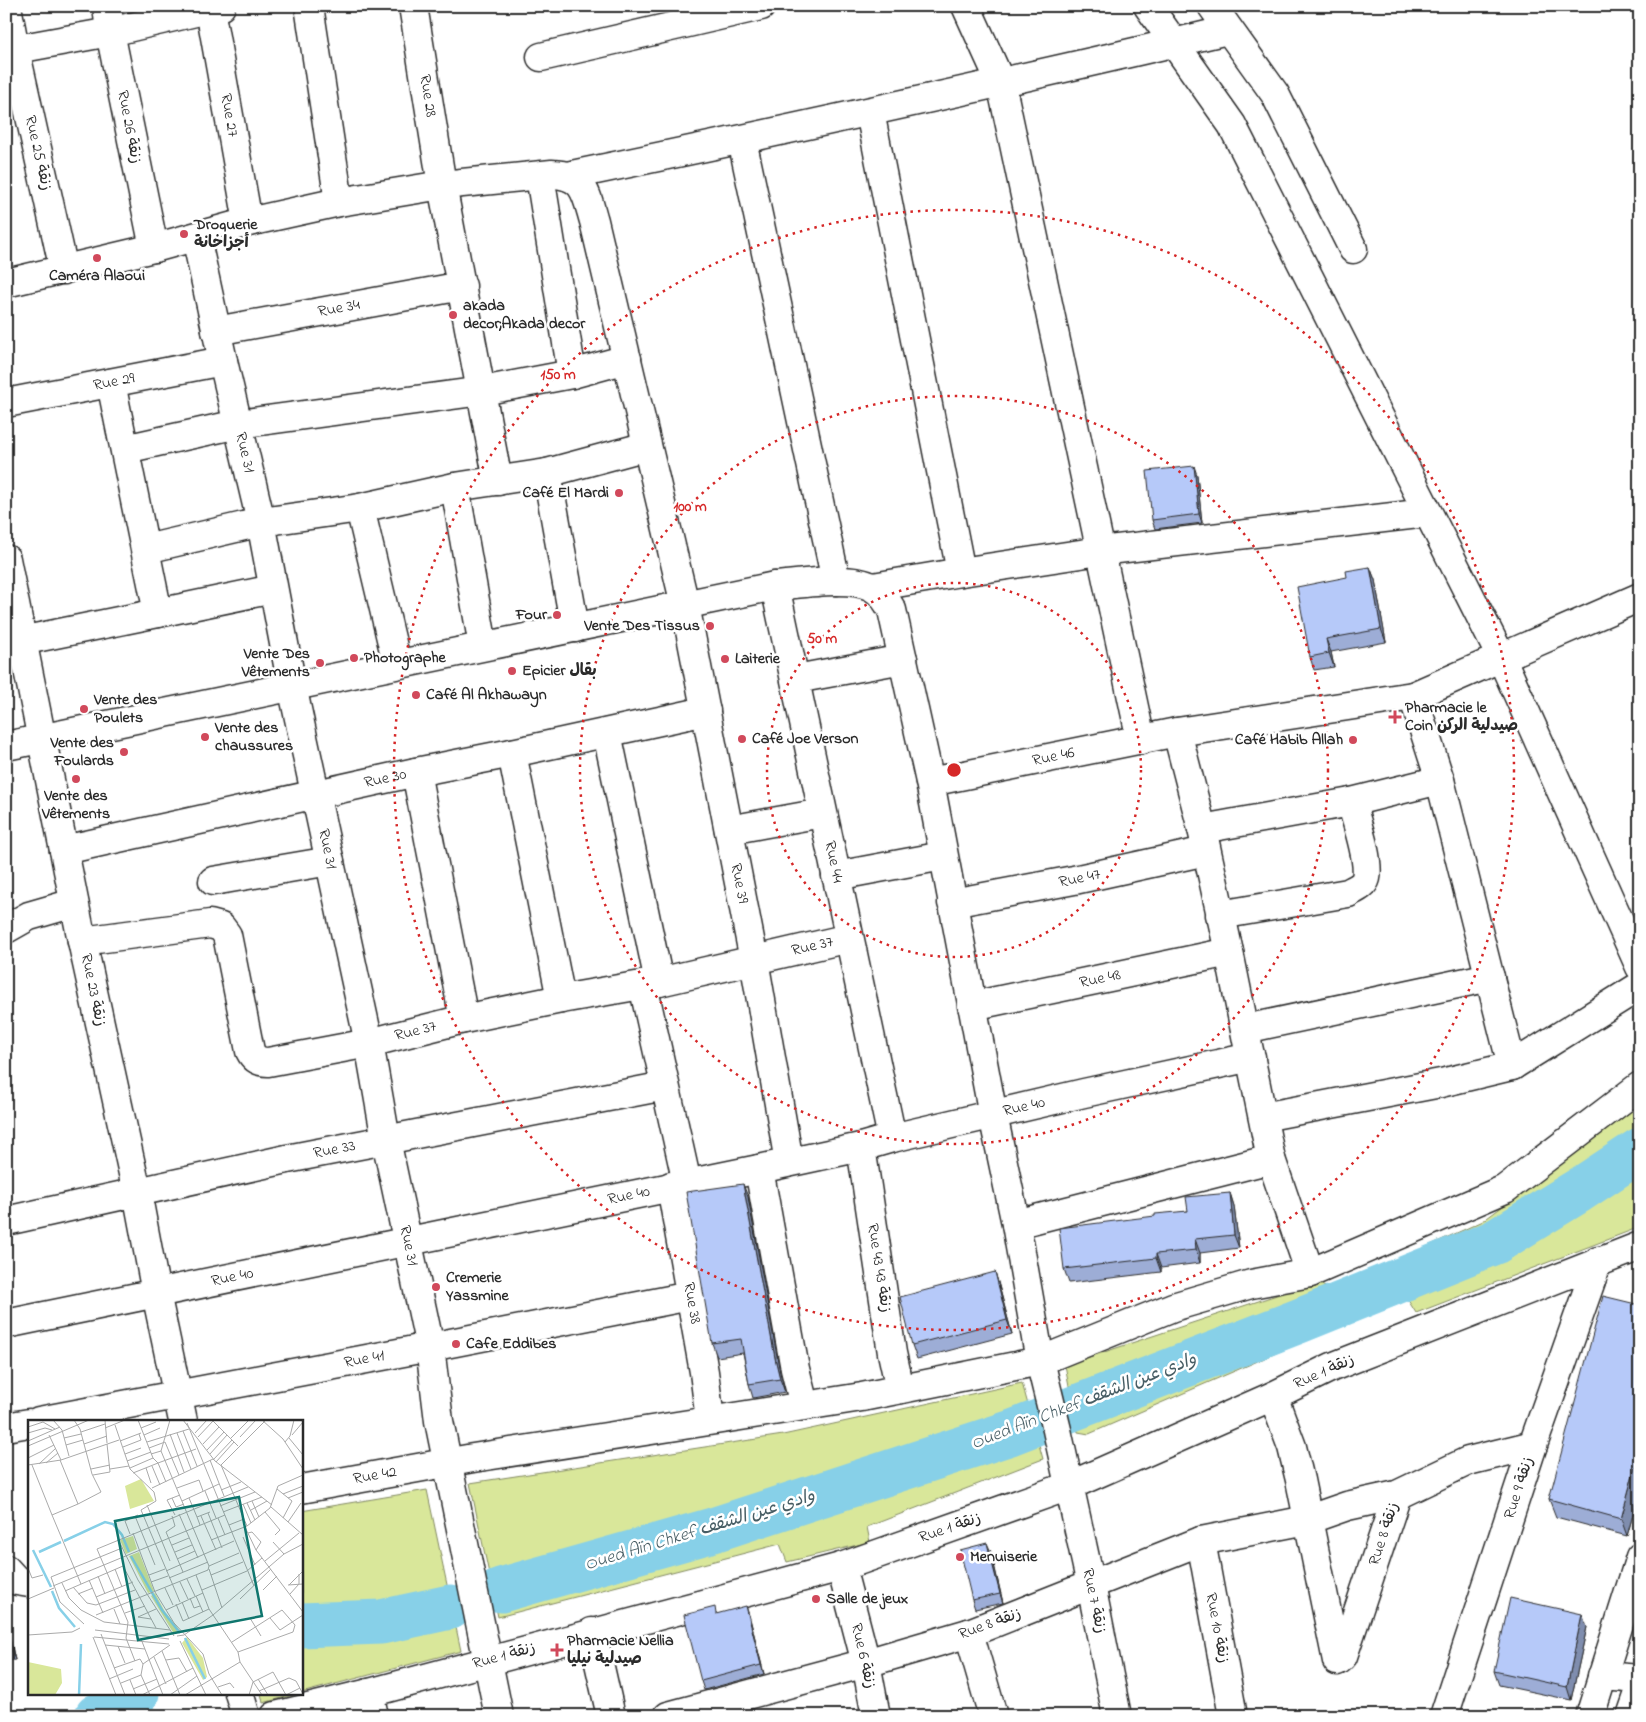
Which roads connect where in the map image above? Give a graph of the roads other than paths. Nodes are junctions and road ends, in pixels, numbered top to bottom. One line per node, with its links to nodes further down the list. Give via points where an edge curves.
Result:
1 (7, 6): 12 (street, Rue 25 زنقة)
2 (309, 6): 20 (street)
3 (413, 6): 19 (street, Rue 28)
4 (761, 6): 13 (street)
5 (966, 6): 14 (street)
6 (1148, 6): 11 (street)
7 (1212, 6): 10 (street)
8 (215, 8): 9 (street); 21 (street, Rue 27)
9 (109, 19): 12 (street); 23 (street, Rue 26 زنقة)
10 (1228, 30): 11 (street); 24 (street, via 1274,94)
11 (1173, 43): 14 (street); 42 (street, via 1232,126)
12 (11, 50): 25 (street, Rue 25 زنقة)
13 (541, 57)
14 (1001, 83): 15 (street); 45 (street)
15 (870, 112): 16 (street); 47 (street)
16 (742, 140): 18 (street); 48 (street)
17 (540, 176): 18 (street); 19 (street); 31 (street)
18 (567, 176): 29 (street, Rue 39, via 578,182 584,191 594,221)
19 (442, 185): 20 (street); 27 (street, Rue 28)
20 (339, 202): 21 (street)
21 (248, 222): 22 (street)
22 (196, 237): 23 (street); 28 (street, Rue 31)
23 (154, 248): 25 (street)
24 (1353, 249)
25 (64, 270): 26 (street)
26 (6, 282)
27 (462, 286): 28 (street, Rue 34); 33 (street, Rue 28)
28 (216, 331): 30 (street, Rue 31)
29 (627, 359): 31 (street); 36 (street, Rue 39)
30 (223, 362): 32 (street, Rue 29); 35 (street, Rue 31)
31 (572, 374): 33 (street)
32 (111, 383): 34 (street, Rue 29); 37 (street)
33 (482, 391): 35 (street); 39 (street, Rue 28)
34 (6, 403)
35 (238, 424): 37 (street); 43 (street, Rue 31)
36 (647, 446): 38 (street); 53 (street, Rue 39)
37 (125, 449): 44 (street)
38 (547, 473): 39 (street); 55 (street)
39 (498, 481): 40 (street)
40 (455, 487): 41 (street); 57 (street)
41 (360, 508): 43 (street); 60 (street)
42 (1427, 513): 45 (street); 58 (street)
43 (261, 522): 44 (street); 51 (street, Rue 31)
44 (146, 549): 54 (street)
45 (1100, 551): 47 (street); 68 (street)
46 (6, 559): 56 (street, Rue 23 زنقة)
47 (961, 572): 50 (street)
48 (836, 582): 49 (street); 50 (street, via 859,582)
49 (775, 586): 53 (street); 61 (street, Rue 44)
50 (873, 587): 59 (street, Rue 7 زنقة, via 892,610)
51 (273, 589): 54 (street); 62 (street, Rue 31)
52 (1640, 597): 58 (street, Rue 46)
53 (684, 605): 55 (street); 64 (street, Rue 39)
54 (158, 613): 56 (street)
55 (575, 628): 57 (street)
56 (14, 642): 67 (street, Rue 23 زنقة)
57 (483, 646): 60 (street)
58 (1501, 657): 63 (street, Rue 46); 92 (street)
59 (903, 659): 61 (street); 73 (street, Rue 7 زنقة)
60 (397, 664): 62 (street)
61 (796, 679): 76 (street, Rue 44)
62 (292, 686): 67 (street); 74 (street, Rue 31)
63 (1413, 696): 66 (street, Rue 46); 72 (street)
64 (706, 711): 65 (street, Rue 30); 77 (street, Rue 39)
65 (607, 732): 70 (street, Rue 30); 94 (street, Rue 38)
66 (1178, 732): 68 (street, Rue 46); 78 (street)
67 (42, 740): 69 (street); 79 (street, Rue 23 زنقة)
68 (1140, 740): 73 (street, Rue 46)
69 (6, 746)
70 (512, 754): 71 (street, Rue 30); 96 (street)
71 (416, 772): 74 (street, Rue 30); 98 (street)
72 (1440, 780): 75 (street, Rue 47); 93 (street)
73 (930, 782): 80 (street, Rue 7 زنقة)
74 (316, 794): 79 (street, Rue 30); 81 (street, Rue 31)
75 (1351, 802): 78 (street, Rue 47); 86 (street, via 1365,858 1366,879 1360,887 1348,893)
76 (822, 813): 77 (street); 82 (street, Rue 44)
77 (729, 830): 91 (street, Rue 39)
78 (1204, 840): 85 (street, Rue 47, via 1074,880); 86 (street)
79 (64, 850): 84 (street, Rue 23 زنقة)
80 (943, 856): 82 (street); 85 (street, Rue 7 زنقة)
81 (330, 861): 83 (street); 100 (street, Rue 31)
82 (836, 876): 88 (street, Rue 44)
83 (213, 880)
84 (74, 903): 87 (street, via 29,916); 89 (street, Rue 23 زنقة)
85 (952, 903): 97 (street, Rue 7 زنقة)
86 (1220, 915): 90 (street)
87 (6, 929)
88 (849, 938): 91 (street, Rue 37); 107 (street, Rue 44)
89 (82, 941): 100 (street, Rue 37, via 215,925 227,935 250,1051 258,1060 268,1062); 114 (street, Rue 23 زنقة)
90 (1229, 952): 97 (street, Rue 48); 99 (street)
91 (754, 960): 94 (street, Rue 37); 111 (street, Rue 39)
92 (1640, 967)
93 (1490, 977): 99 (street); 102 (street)
94 (651, 983): 96 (street, Rue 37); 103 (street, Rue 38)
95 (1640, 986): 102 (street)
96 (561, 999): 98 (street, Rue 37)
97 (972, 1006): 105 (street, Rue 7 زنقة)
98 (464, 1019): 100 (street, Rue 37)
99 (1245, 1030): 101 (street)
100 (369, 1043): 108 (street, Rue 31)
101 (1251, 1057): 105 (street, Rue 40); 106 (street)
102 (1512, 1066): 106 (street)
103 (664, 1086): 108 (street, Rue 33); 113 (street, Rue 38)
104 (1640, 1086): 121 (street, Rue 42, via 1505,1190)
105 (993, 1116): 107 (street, Rue 40); 116 (street, Rue 7 زنقة)
106 (1263, 1117): 110 (street)
107 (892, 1138): 109 (street, Rue 40)
108 (386, 1140): 114 (street, Rue 33); 117 (street, Rue 31)
109 (861, 1147): 111 (street, Rue 40); 127 (street, Rue 43 زنقة 43)
110 (1271, 1159): 116 (street); 121 (street)
111 (789, 1162): 112 (street, Rue 40)
112 (759, 1169): 113 (street, Rue 40); 130 (street)
113 (679, 1185): 117 (street, Rue 40); 123 (street, Rue 38)
114 (137, 1192): 115 (street, Rue 33); 122 (street, Rue 23 زنقة)
115 (6, 1221)
116 (1016, 1224): 126 (street, Rue 7 زنقة)
117 (408, 1241): 122 (street, Rue 40); 125 (street, Rue 31)
118 (1640, 1246): 119 (street, Rue 1 زنقة)
119 (1598, 1261): 120 (street); 129 (street, Rue 1 زنقة, via 1332,1367); 136 (street, Rue 9 زنقة)
120 (1640, 1267)
121 (1310, 1273): 126 (street, Rue 42, via 1251,1284 1173,1307)
122 (156, 1293): 124 (street, Rue 40); 128 (street, Rue 23 زنقة)
123 (690, 1296): 125 (street, Rue 41); 133 (street, Rue 38)
124 (6, 1324)
125 (430, 1348): 128 (street, Rue 41); 137 (street, Rue 31)
126 (1040, 1361): 127 (street, Rue 42); 138 (street, Rue 7 زنقة)
127 (900, 1388): 130 (street, Rue 42)
128 (177, 1395): 131 (street, Rue 41); 132 (street, Rue 23 زنقة)
129 (1272, 1396): 138 (street, Rue 1 زنقة); 141 (street, via 1292,1448)
130 (804, 1405): 133 (street, Rue 42)
131 (44, 1420)
132 (183, 1420)
133 (710, 1420): 137 (street, Rue 42)
134 (28, 1423): 135 (street)
135 (6, 1427)
136 (1533, 1445): 140 (street, Rue 8 زنقة, via 1468,1461); 166 (street, Rue 9 زنقة)
137 (447, 1463): 139 (street, Rue 42); 150 (street, Rue 31)
138 (1069, 1486): 144 (street, Rue 1 زنقة); 147 (street, Rue 7 زنقة)
139 (302, 1489)
140 (1397, 1495): 141 (street, Rue 8 زنقة, via 1347,1506); 141 (street, Rue 8 زنقة, via 1343,1656 1338,1661)
141 (1307, 1520): 142 (street, Rue 8 زنقة)
142 (1201, 1540): 147 (street, Rue 8 زنقة); 165 (street, Rue 10 زنقة)
143 (1640, 1558): 152 (street)
144 (841, 1567): 148 (street, Rue 1 زنقة); 151 (street, Rue 6 زنقة)
145 (6, 1569): 146 (street, via 17,1581)
146 (28, 1583)
147 (1091, 1585): 149 (street, Rue 8 زنقة); 164 (street, Rue 7 زنقة)
148 (592, 1632): 150 (street, Rue 1 زنقة); 160 (street)
149 (969, 1633): 151 (street, Rue 8 زنقة); 163 (street)
150 (487, 1661): 156 (street, Rue 1 زنقة); 159 (street, Rue 31)
151 (866, 1664): 161 (street, Rue 8 زنقة); 162 (street, Rue 6 زنقة)
152 (1602, 1676): 153 (street); 167 (street)
153 (1640, 1679)
154 (1640, 1690): 168 (street)
155 (240, 1694): 157 (street)
156 (372, 1704): 158 (street, Rue 1 زنقة)
157 (246, 1716)
158 (275, 1716)
159 (499, 1716)
160 (611, 1716)
161 (668, 1716)
162 (876, 1716)
163 (992, 1716)
164 (1117, 1716)
165 (1233, 1716)
166 (1444, 1716)
167 (1590, 1716)
168 (1631, 1716)

